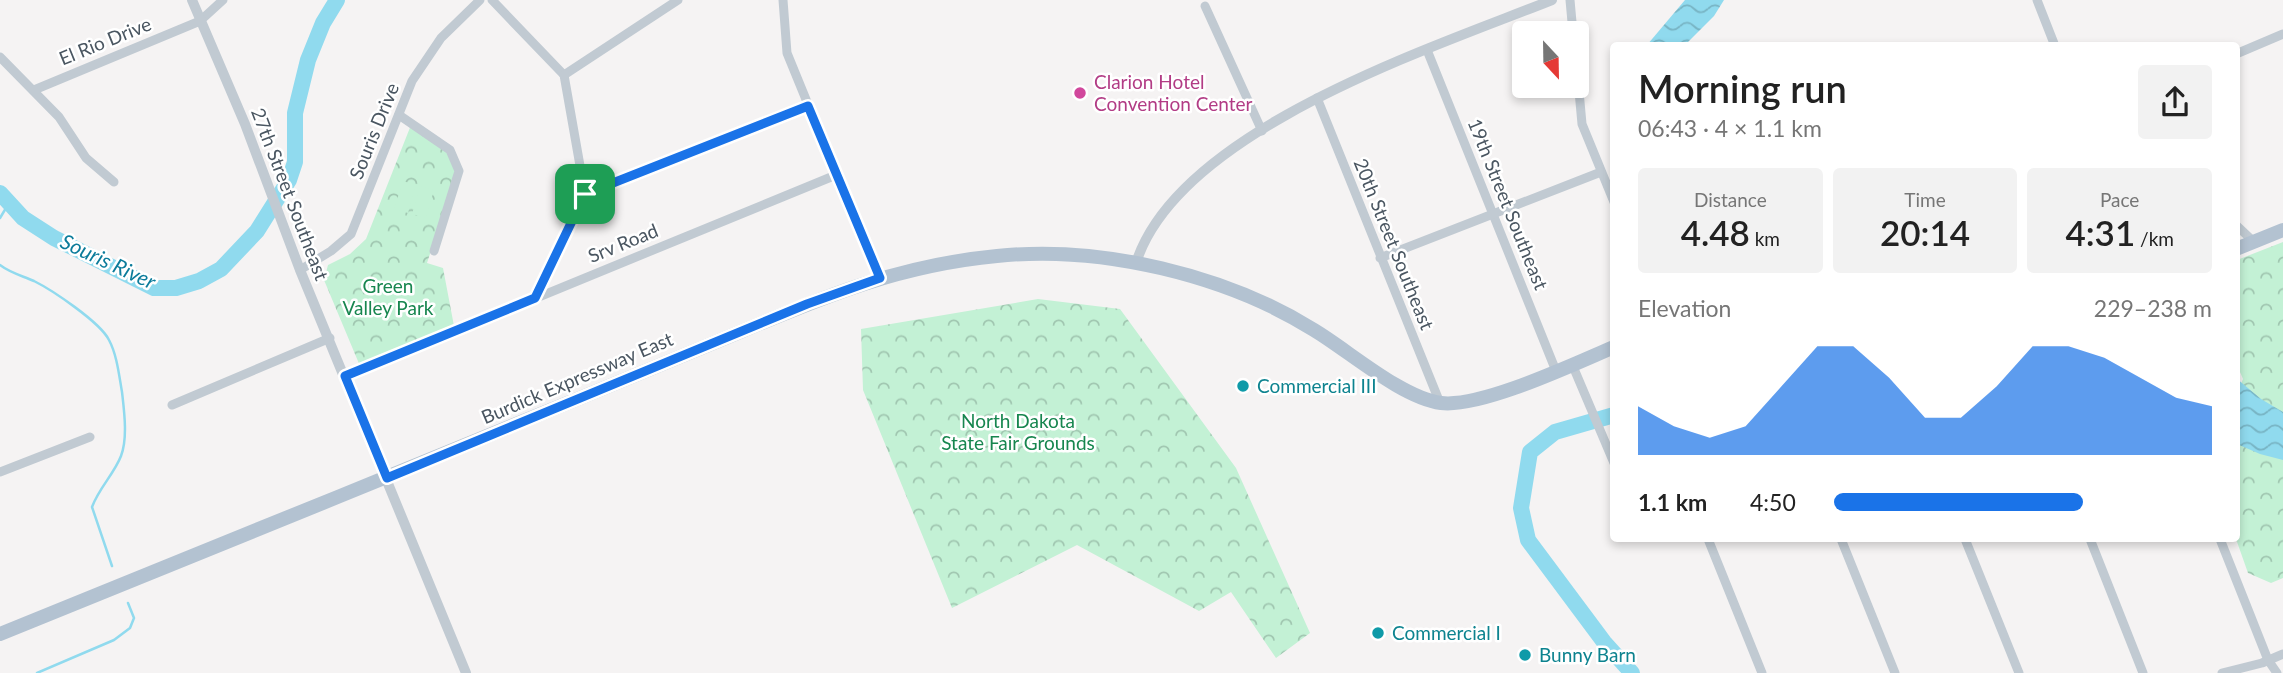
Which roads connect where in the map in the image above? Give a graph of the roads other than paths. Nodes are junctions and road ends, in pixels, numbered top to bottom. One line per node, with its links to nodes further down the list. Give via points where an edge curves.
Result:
1 (192, 0): 11 (street, 27th Street Southeast)
2 (223, 0): 11 (street, El Rio Drive)
3 (480, 0): 23 (street, Souris Drive, via 441,38 412,81)
4 (492, 0): 18 (street)
5 (678, 0): 18 (street)
6 (783, 0): 22 (street, via 787,53)
7 (1552, 0): 15 (street)
8 (1570, 0): 12 (street)
9 (2037, 0): 14 (street)
10 (1205, 6): 24 (street)
11 (200, 21): 19 (street, El Rio Drive); 38 (street, 27th Street Southeast)
12 (1572, 21)
13 (2283, 34): 16 (street)
14 (2053, 42)
15 (1427, 50): 20 (street); 30 (street, 19th Street Southeast)
16 (2240, 52)
17 (0, 57): 19 (street)
18 (564, 75): 29 (street)
19 (34, 90): 27 (street, via 86,158)
20 (1317, 98): 24 (street); 36 (street, 20th Street Southeast)
21 (1580, 98): 25 (street, via 1582,124)
22 (808, 106): 26 (street); 29 (street)
23 (399, 115): 35 (street, via 450,150 460,171); 38 (street, Souris Drive, via 351,234)
24 (1262, 131): 37 (street, via 1209,167 1172,200 1141,247)
25 (1601, 172): 28 (street); 30 (street)
26 (836, 175): 40 (street); 42 (street, Srv Road)
27 (114, 182)
28 (1610, 193)
29 (585, 194): 42 (street)
30 (1493, 214): 36 (street); 46 (street, 19th Street Southeast)
31 (2240, 229): 33 (street)
32 (2283, 230): 33 (main road)
33 (2254, 242): 34 (main road)
34 (2240, 247)
35 (434, 251)
36 (1380, 258): 48 (street, 20th Street Southeast)
37 (1136, 263): 39 (main road, Burdick Expressway East); 40 (main road, Burdick Expressway East, via 1004,255 956,260)
38 (300, 270): 43 (street, 27th Street Southeast)
39 (1187, 276): 41 (main road, Burdick Expressway East); 48 (main road, Burdick Expressway East, via 1296,318 1411,393)
40 (880, 278): 53 (main road, Burdick Expressway East, via 799,307)
41 (1208, 282)
42 (535, 298): 47 (street, Srv Road)
43 (330, 338): 47 (street, 27th Street Southeast); 49 (street)
44 (1610, 349): 45 (main road, Burdick Expressway East)
45 (1572, 364): 46 (main road, Burdick Expressway East); 51 (street)
46 (1556, 370): 48 (main road, Burdick Expressway East, via 1479,399)
47 (345, 376): 53 (street, 27th Street Southeast)
48 (1440, 403)
49 (172, 404)
50 (90, 437): 52 (street)
51 (1610, 454)
52 (0, 472)
53 (387, 478): 59 (main road, Burdick Expressway East); 62 (street, 27th Street Southeast)
54 (1709, 542): 63 (street)
55 (1842, 542): 64 (street)
56 (1966, 542): 65 (street)
57 (2091, 542): 66 (street)
58 (2221, 542): 61 (street)
59 (0, 634)
60 (2283, 654): 61 (street)
61 (2268, 660): 67 (street); 68 (street)
62 (466, 673)
63 (1762, 673)
64 (1895, 673)
65 (2019, 673)
66 (2143, 673)
67 (2222, 673)
68 (2277, 673)

